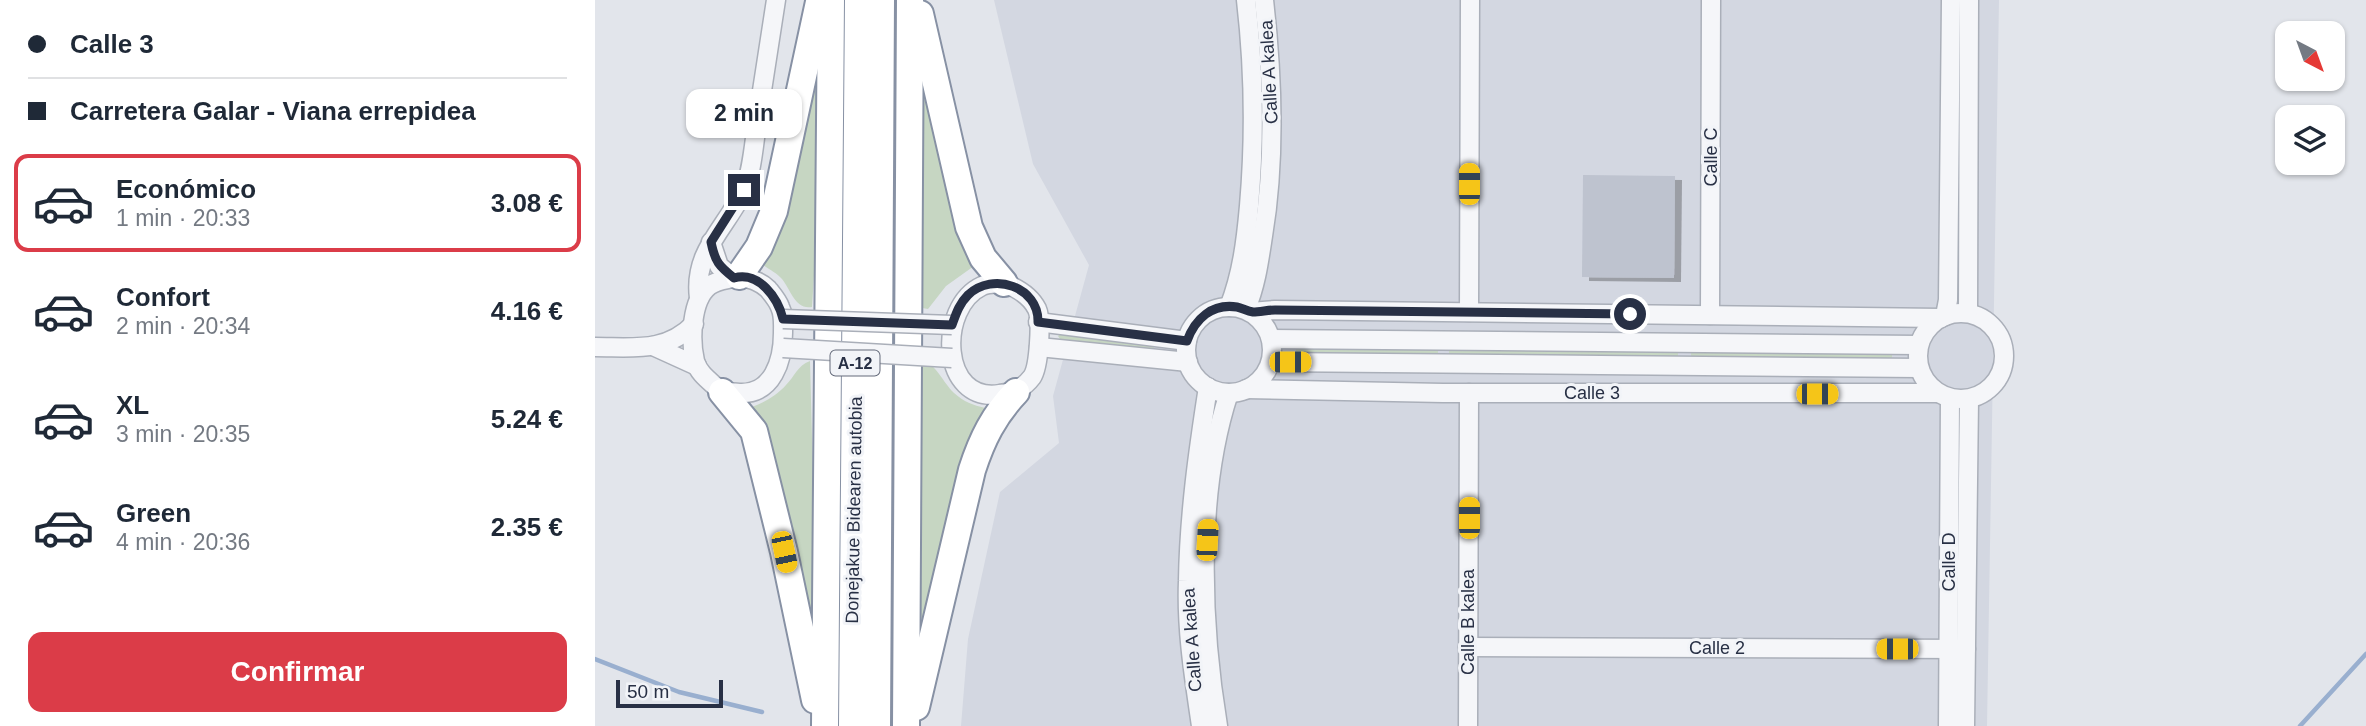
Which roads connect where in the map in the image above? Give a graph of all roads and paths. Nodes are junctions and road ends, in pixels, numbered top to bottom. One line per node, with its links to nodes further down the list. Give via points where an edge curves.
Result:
1 (776, 0): 14 (street, via 744,190)
2 (819, 0): 15 (highway, via 774,211 759,247)
3 (831, 0): 48 (highway)
4 (857, 0): 49 (highway, Donejakue Bidearen autobia / A-12)
5 (881, 0): 50 (highway, Donejakue Bidearen autobia / A-12)
6 (910, 0): 51 (highway)
7 (918, 0): 16 (highway, via 969,227 983,258)
8 (1246, 0): 18 (street, Calle A kalea, via 1253,60 1254,156 1235,292)
9 (1264, 0): 18 (street, Calle A kalea, via 1272,87 1267,215 1255,288)
10 (1470, 0): 19 (street)
11 (1711, 0): 21 (street, Calle C)
12 (1951, 0): 22 (street, via 1948,300)
13 (1969, 0): 20 (street)
14 (711, 242): 15 (street, via 719,266); 17 (street, via 701,262)
15 (737, 277): 17 (street, via 710,285); 23 (street, via 756,280 767,288)
16 (1003, 284): 24 (street, via 1028,296 1038,311); 26 (street, via 985,284 970,294)
17 (699, 298): 25 (street)
18 (1242, 309): 19 (street); 27 (street, via 1260,318); 28 (street, via 1209,311)
19 (1469, 312): 21 (street)
20 (1968, 313): 22 (street); 45 (street, via 1995,330 2004,351 1999,376 1991,387)
21 (1710, 315): 22 (street)
22 (1943, 317): 29 (street, via 1923,334)
23 (783, 319): 26 (street, bridge); 33 (street)
24 (1038, 322): 28 (street); 32 (street)
25 (694, 324): 30 (street, via 670,343); 37 (street)
26 (952, 325): 34 (street)
27 (1272, 339): 29 (street); 36 (street)
28 (1187, 341): 35 (street)
29 (1919, 345): 38 (street)
30 (653, 346): 31 (street); 37 (street)
31 (595, 347)
32 (1039, 347): 35 (street); 42 (street, via 1033,376)
33 (783, 348): 34 (street, bridge); 41 (street, via 778,370 763,387 746,393)
34 (952, 358): 42 (street, via 957,376 972,390 994,395)
35 (1188, 362): 39 (street)
36 (1271, 362): 38 (street, Calle 3); 40 (street, via 1265,374)
37 (697, 366): 41 (street)
38 (1919, 368): 44 (street, via 1923,378)
39 (1208, 387): 40 (street); 53 (street, Calle A kalea, via 1194,476 1188,583 1192,666)
40 (1238, 391): 43 (street, Calle 3); 54 (street, Calle A kalea, via 1221,421 1209,496 1205,583)
41 (722, 392): 48 (highway, via 754,431)
42 (1016, 392): 52 (highway, via 1002,406 978,449)
43 (1469, 393): 44 (street, Calle 3); 46 (street, Calle B kalea)
44 (1944, 396): 45 (street); 47 (street, Calle D)
45 (1969, 399): 47 (street, Calle D)
46 (1468, 647): 47 (street, Calle 2); 55 (street, Calle B kalea)
47 (1957, 649): 56 (street, Calle D); 57 (street, Calle D)
48 (823, 726)
49 (852, 726)
50 (877, 726)
51 (906, 726)
52 (912, 726)
53 (1201, 726)
54 (1218, 726)
55 (1468, 726)
56 (1948, 726)
57 (1965, 726)

